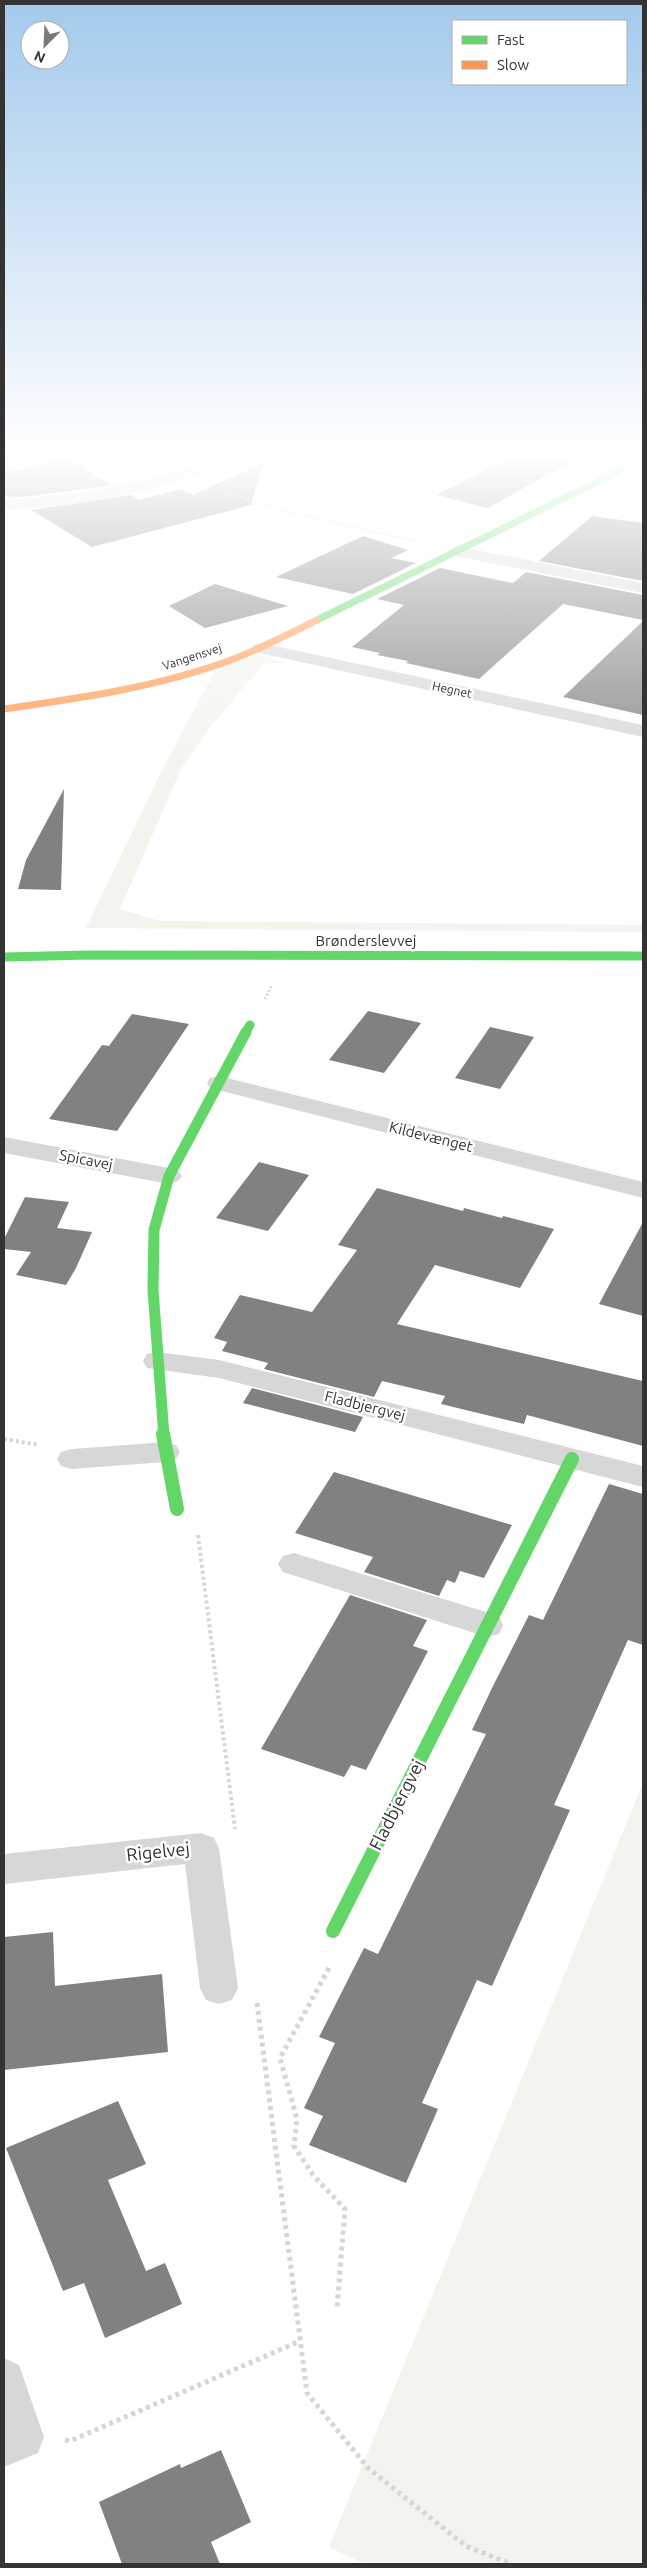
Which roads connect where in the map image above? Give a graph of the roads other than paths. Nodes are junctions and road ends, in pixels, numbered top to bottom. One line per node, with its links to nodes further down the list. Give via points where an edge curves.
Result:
1 (408, 575): 4 (street, Vangensvej)
2 (576, 575): 3 (street)
3 (643, 588)
4 (261, 648): 5 (street, Vangensvej, via 144,686 87,698); 6 (street, Hegnet)
5 (4, 709)
6 (643, 731)
7 (4, 951): 8 (street, Brønderslevvej)
8 (89, 955): 9 (street, Brønderslevvej); 10 (street, Brønderslevvej)
9 (643, 956)
10 (4, 957)
11 (250, 1025): 12 (street)
12 (219, 1083): 14 (street); 15 (street, Kildevænget)
13 (4, 1145): 14 (street, Spicavej)
14 (169, 1176): 16 (street, via 154,1230)
15 (643, 1190)
16 (157, 1361): 17 (street); 18 (street, Fladbjergvej, via 219,1368)
17 (165, 1452): 19 (street); 21 (street)
18 (572, 1458): 20 (street, Fladbjergvej); 23 (street, Fladbjergvej)
19 (72, 1459)
20 (643, 1477)
21 (177, 1509)
22 (294, 1564): 23 (street)
23 (488, 1625): 25 (street, Fladbjergvej)
24 (4, 1869): 26 (street, Rigelvej, via 201,1848)
25 (333, 1931)
26 (219, 1988)
27 (4, 2380): 28 (street)
28 (13, 2441)

